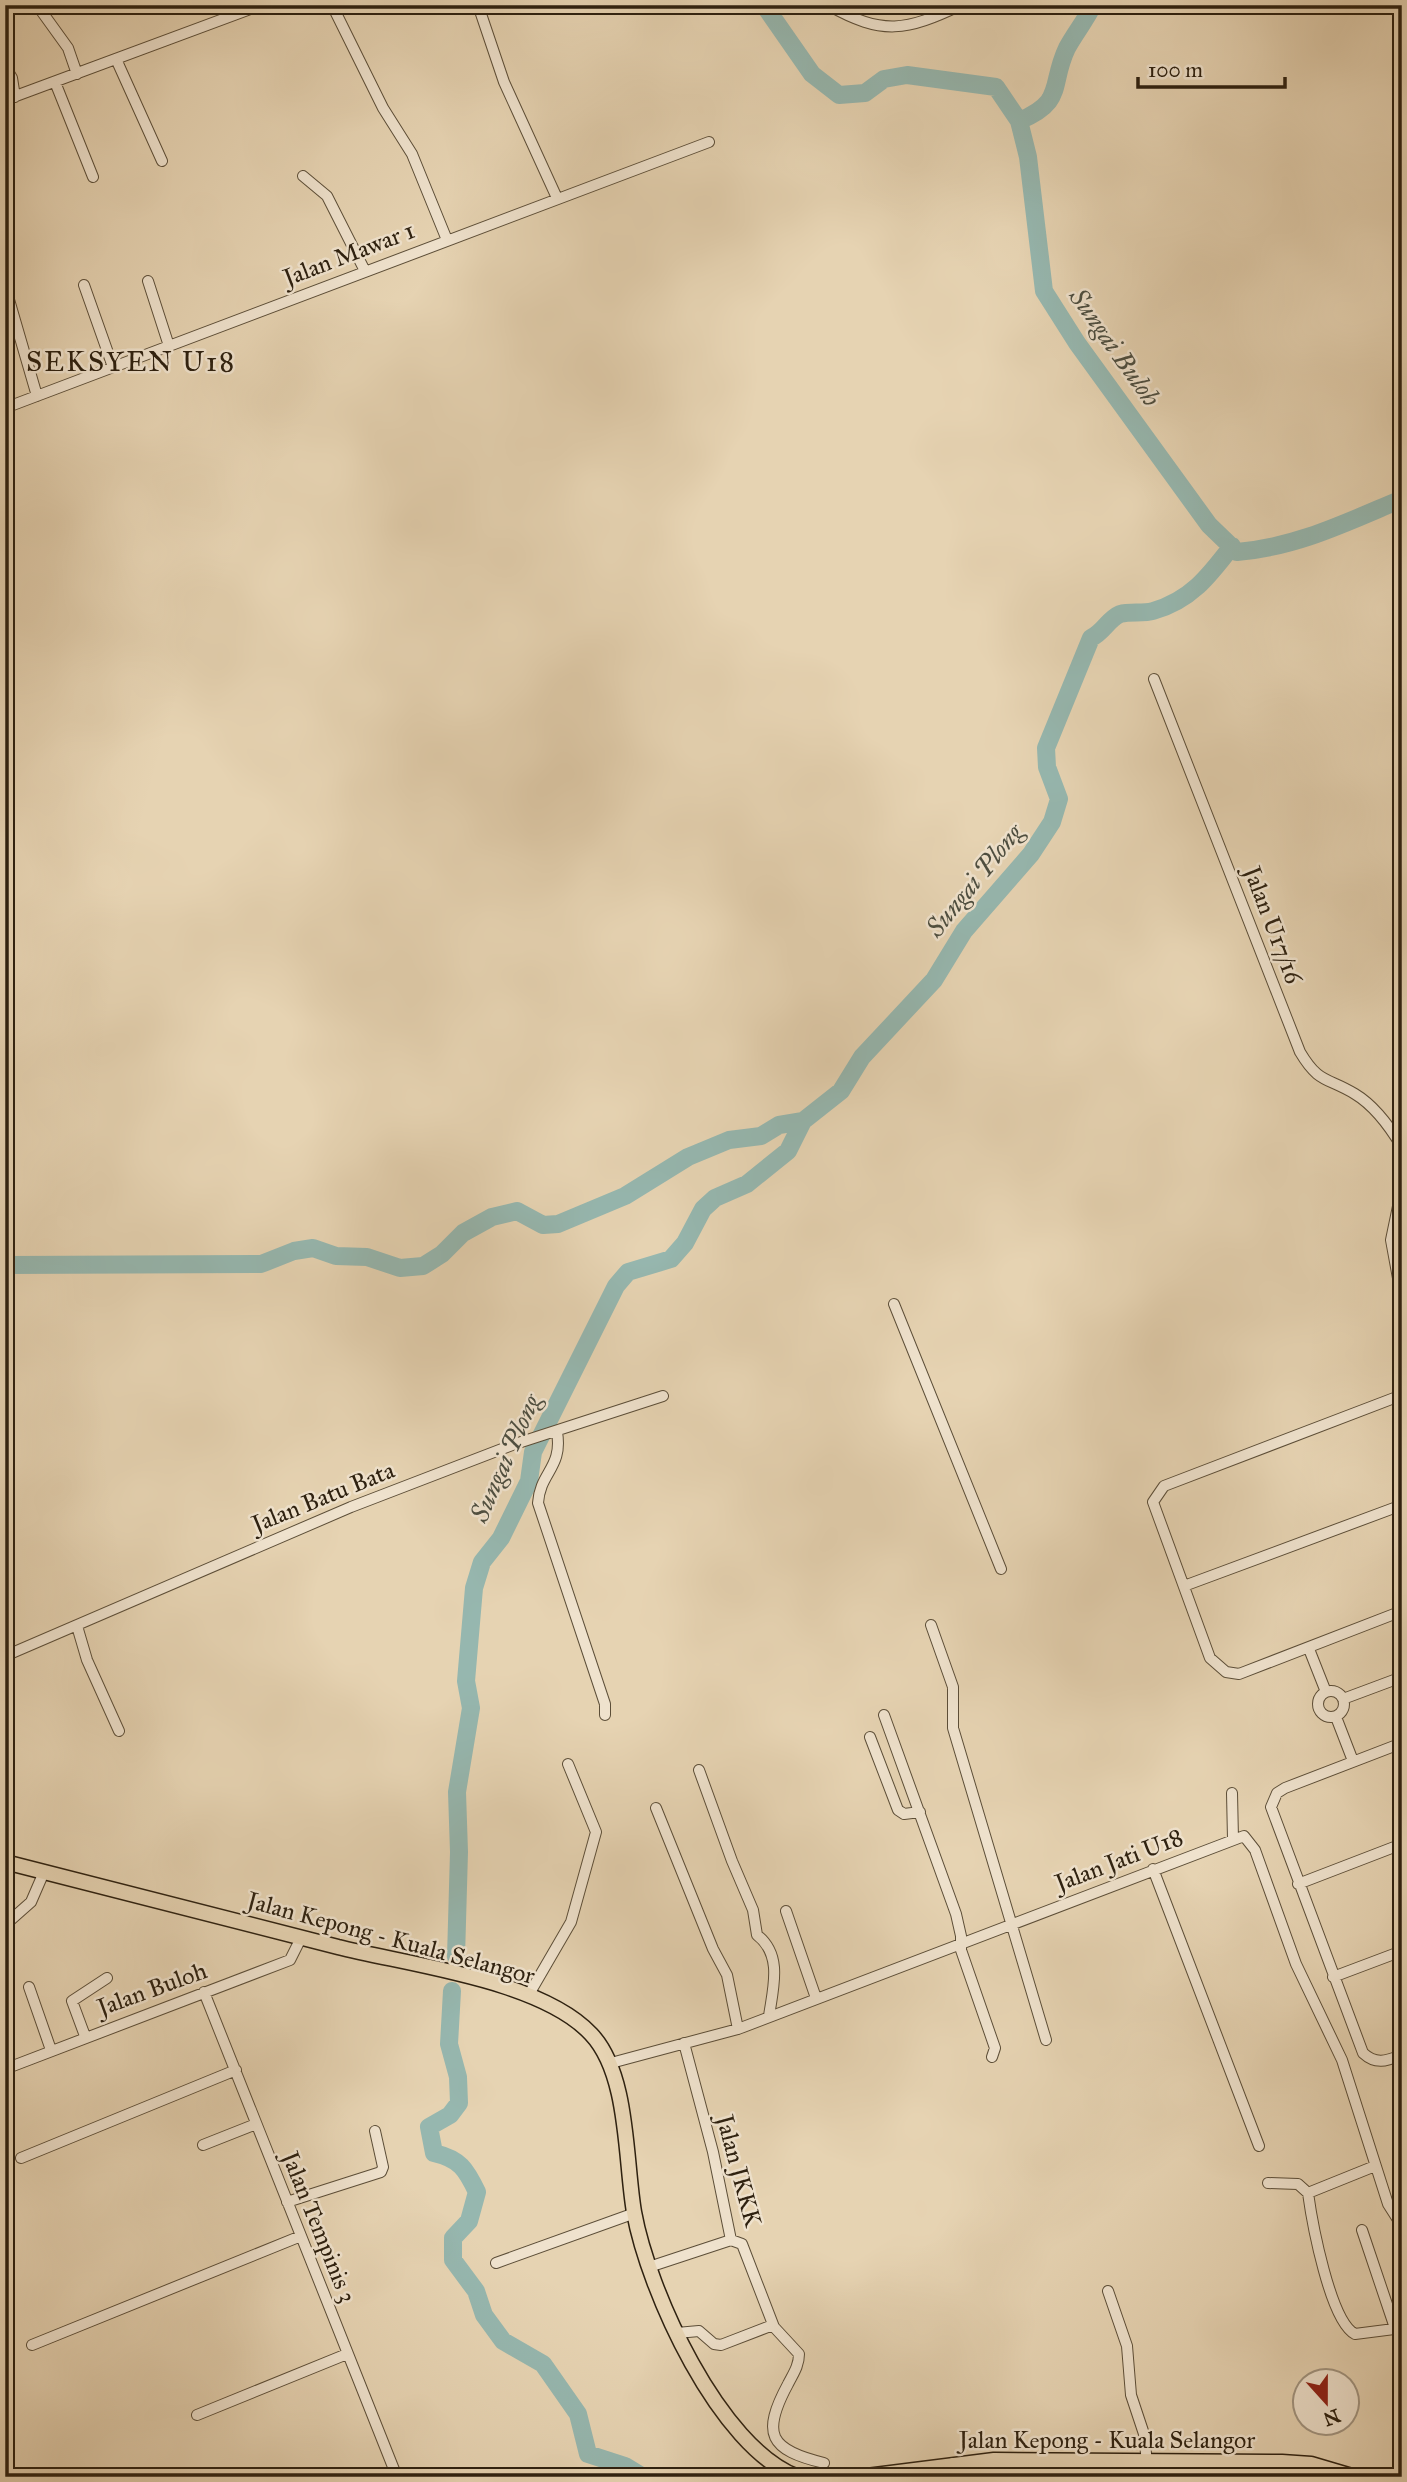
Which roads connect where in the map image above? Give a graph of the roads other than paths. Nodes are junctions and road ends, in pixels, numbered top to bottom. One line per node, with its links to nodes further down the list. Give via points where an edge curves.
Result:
1 (37, 5): 9 (street, via 68,48)
2 (261, 5): 7 (street)
3 (332, 5): 17 (street, via 383,108 412,154)
4 (478, 5): 16 (street, via 504,82)
5 (828, 5): 6 (street, via 853,20 911,27)
6 (961, 5)
7 (116, 59): 9 (street); 13 (street)
8 (5, 66): 11 (street, via 12,78)
9 (77, 74): 10 (street)
10 (55, 82): 11 (street); 15 (street)
11 (10, 98)
12 (709, 142): 16 (street, Jalan Mawar 1)
13 (162, 161)
14 (303, 176): 18 (street, via 327,196)
15 (93, 177)
16 (557, 198): 17 (street, Jalan Mawar 1)
17 (447, 240): 18 (street, Jalan Mawar 1)
18 (365, 271): 22 (street, Jalan Mawar 1)
19 (148, 281): 22 (street)
20 (84, 285): 23 (street)
21 (5, 286): 24 (street)
22 (169, 346): 23 (street, Jalan Mawar 1)
23 (113, 367): 24 (street, Jalan Mawar 1)
24 (37, 396): 25 (street, Jalan Mawar 1)
25 (5, 408)
26 (1154, 679): 27 (street, Jalan U17/16, via 1300,1052 1322,1080 1356,1094 1370,1106)
27 (1402, 1147)
28 (1402, 1187): 29 (street, via 1391,1240)
29 (1402, 1300)
30 (894, 1304): 35 (street)
31 (1402, 1395): 36 (street, via 1164,1486 1153,1502)
32 (663, 1396): 33 (street, Jalan Batu Bata)
33 (557, 1432): 39 (street, Jalan Batu Bata, via 290,1532); 45 (street, via 559,1458 543,1483 538,1503)
34 (1402, 1505): 36 (street)
35 (1001, 1569)
36 (1184, 1586): 40 (street, via 1210,1658 1226,1672 1238,1674)
37 (1402, 1612): 40 (street)
38 (931, 1625): 64 (street, via 953,1687 953,1728)
39 (77, 1626): 41 (street, Jalan Batu Bata); 48 (street)
40 (1309, 1649): 43 (street)
41 (5, 1656)
42 (1402, 1678): 44 (street)
43 (1326, 1692): 44 (street); 47 (street, via 1318,1703 1320,1712)
44 (1343, 1699): 47 (street)
45 (605, 1715)
46 (884, 1715): 56 (street)
47 (1336, 1717): 51 (street)
48 (118, 1731)
49 (870, 1737): 56 (street, via 898,1810)
50 (1402, 1743): 51 (street)
51 (1353, 1762): 62 (street, via 1284,1788 1273,1800 1272,1816)
52 (568, 1764): 73 (street, via 596,1832 571,1922)
53 (699, 1770): 75 (street, via 753,1910 757,1935 773,1954)
54 (1232, 1793): 57 (street)
55 (656, 1808): 76 (street, via 727,1975)
56 (920, 1812): 67 (street, via 956,1914)
57 (1233, 1839): 60 (street, Jalan Jati U18); 91 (street, via 1244,1836 1255,1850 1296,1964 1342,2060)
58 (1402, 1844): 62 (street)
59 (5, 1862): 61 (highway, Jalan Kepong - Kuala Selangor)
60 (1153, 1869): 64 (street, Jalan Jati U18); 89 (street)
61 (44, 1872): 65 (street, via 31,1902); 66 (highway, Jalan Kepong - Kuala Selangor)
62 (1298, 1884): 69 (street)
63 (786, 1912): 74 (street)
64 (1012, 1924): 67 (street, Jalan Jati U18); 78 (street)
65 (5, 1925)
66 (301, 1938): 72 (street, Jalan Buloh, via 290,1960); 73 (highway, Jalan Kepong - Kuala Selangor, via 460,1975)
67 (961, 1943): 74 (street, Jalan Jati U18); 82 (street, via 995,2048)
68 (1402, 1951): 69 (street)
69 (1334, 1977): 81 (street, via 1363,2053 1372,2061)
70 (107, 1978): 77 (street, via 72,2001)
71 (29, 1987): 80 (street)
72 (204, 1992): 77 (street, Jalan Buloh); 85 (street, Jalan Tempinis 3)
73 (528, 1996): 83 (highway, Jalan Kepong - Kuala Selangor, via 568,2015 591,2033)
74 (816, 1998): 75 (street, Jalan Jati U18)
75 (769, 2016): 76 (street, Jalan Jati U18)
76 (738, 2029): 79 (street, Jalan Jati U18)
77 (85, 2036): 80 (street, Jalan Buloh)
78 (1046, 2040)
79 (684, 2043): 83 (street, Jalan Jati U18); 99 (street, Jalan JKKK)
80 (51, 2050): 84 (street, Jalan Buloh)
81 (1402, 2054)
82 (992, 2057)
83 (611, 2063): 95 (highway, Jalan Kepong - Kuala Selangor)
84 (5, 2069)
85 (236, 2070): 86 (street, Jalan Tempinis 3); 90 (street)
86 (256, 2124): 88 (street); 94 (street, Jalan Tempinis 3)
87 (374, 2131): 94 (street, via 381,2172)
88 (202, 2145)
89 (1259, 2146)
90 (21, 2158)
91 (1375, 2166): 93 (street); 96 (street, via 1388,2204)
92 (1268, 2183): 93 (street, via 1298,2184)
93 (1308, 2193): 104 (street, via 1314,2235 1342,2323 1355,2334)
94 (287, 2202): 98 (street, Jalan Tempinis 3)
95 (635, 2213): 100 (street); 101 (highway, Jalan Kepong - Kuala Selangor)
96 (1402, 2226)
97 (1362, 2230): 104 (street)
98 (301, 2236): 106 (street); 107 (street, Jalan Tempinis 3)
99 (731, 2240): 101 (street); 103 (street, Jalan JKKK, via 742,2244)
100 (496, 2263)
101 (649, 2267): 105 (highway, Jalan Kepong - Kuala Selangor)
102 (1108, 2291): 112 (street, via 1127,2346 1131,2395 1144,2434)
103 (773, 2325): 105 (street, via 721,2346 699,2331); 111 (street, Jalan JKKK, via 798,2349 799,2359 772,2418 772,2431 785,2449)
104 (1398, 2328)
105 (677, 2333): 114 (highway, Jalan Kepong - Kuala Selangor, via 712,2395 748,2444 771,2464)
106 (32, 2345)
107 (348, 2354): 108 (street); 116 (street, Jalan Tempinis 3)
108 (197, 2415)
109 (1019, 2460): 112 (highway, Jalan Kepong - Kuala Selangor); 113 (highway, Jalan Kepong - Kuala Selangor); 118 (street)
110 (1213, 2462): 112 (highway, Jalan Kepong - Kuala Selangor); 115 (highway, Jalan Kepong - Kuala Selangor, via 1311,2464); 119 (street)
111 (824, 2463)
112 (1147, 2463)
113 (956, 2470): 117 (highway, Jalan Kepong - Kuala Selangor)
114 (795, 2476)
115 (1348, 2476)
116 (397, 2477)
117 (859, 2477)
118 (1025, 2477)
119 (1214, 2477)

